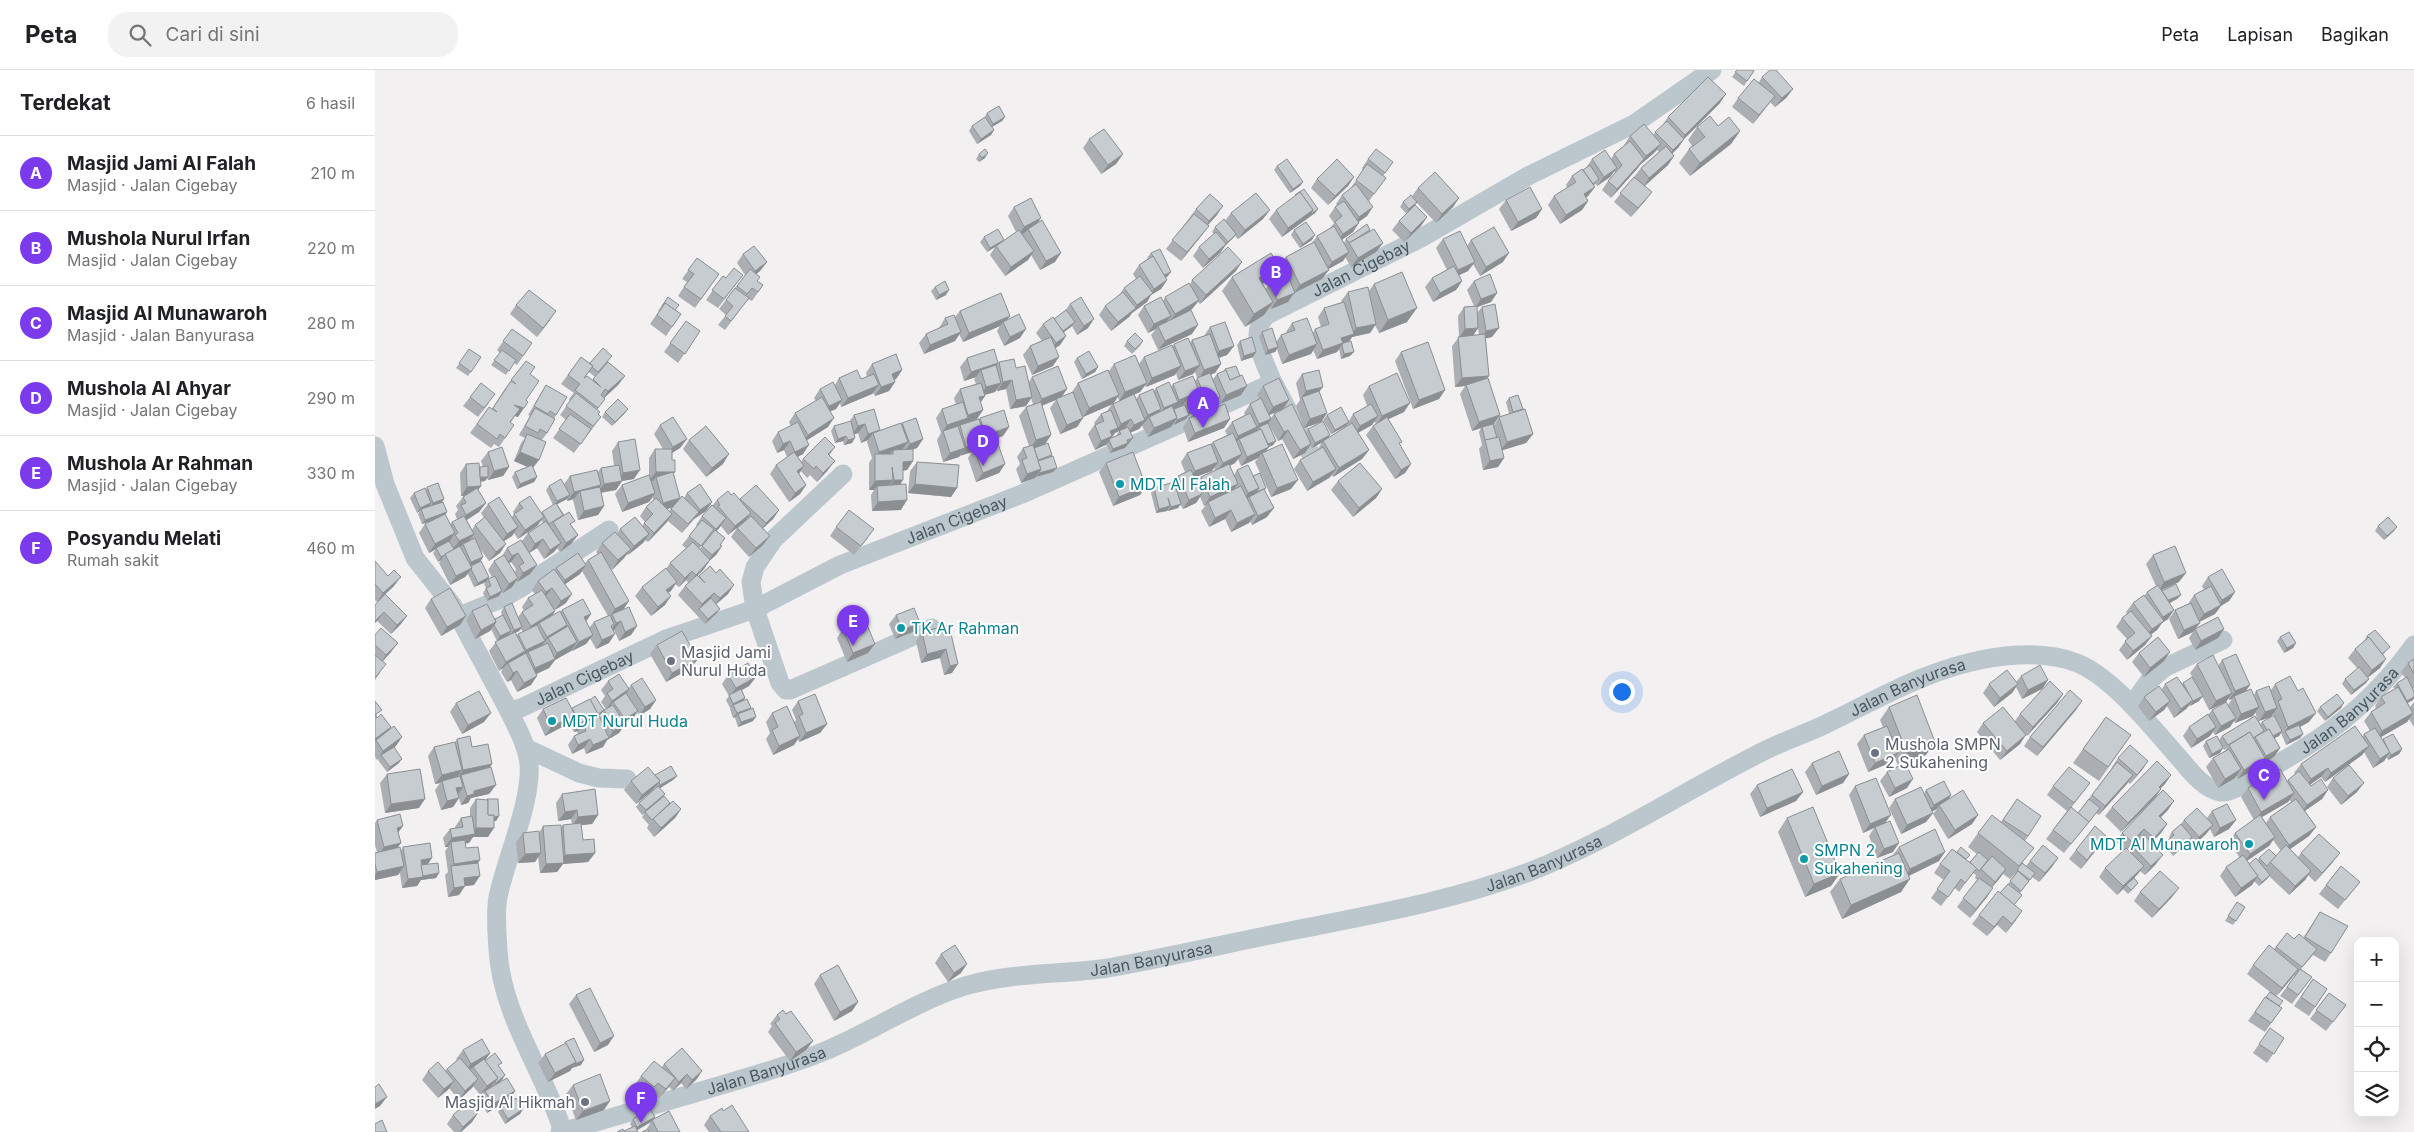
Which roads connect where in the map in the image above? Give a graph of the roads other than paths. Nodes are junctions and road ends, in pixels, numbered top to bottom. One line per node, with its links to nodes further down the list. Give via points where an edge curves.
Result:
1 (1712, 70): 2 (street, Jalan Cigebay, via 1634,124 1528,176 1421,238 1267,315 1258,327 1257,338)
2 (1273, 383): 4 (street); 7 (street, Jalan Cigebay, via 1022,494 840,565)
3 (375, 446): 8 (street, via 385,484 413,552)
4 (1312, 456)
5 (843, 474): 7 (street, via 761,554 751,582)
6 (609, 530): 8 (street, via 519,589)
7 (755, 609): 9 (street, via 778,679 788,690); 13 (street, Jalan Cigebay, via 666,639)
8 (459, 616): 13 (street)
9 (932, 628)
10 (2223, 640): 12 (street, via 2164,668 2149,681)
11 (2414, 645): 12 (street, Jalan Banyurasa, via 2356,712 2302,751 2227,791 2214,790 2193,775)
12 (2132, 704): 16 (street, Jalan Banyurasa, via 2090,669 2058,657 1986,659 1923,676 1761,753 1615,832 1533,870 1474,891 1104,968 1000,978 965,986 924,1002 874,1030 823,1052)
13 (509, 711): 14 (street)
14 (526, 748): 15 (street, via 589,776); 16 (street, via 529,766 527,791 498,898 498,953 507,1000)
15 (627, 779)
16 (562, 1132)

